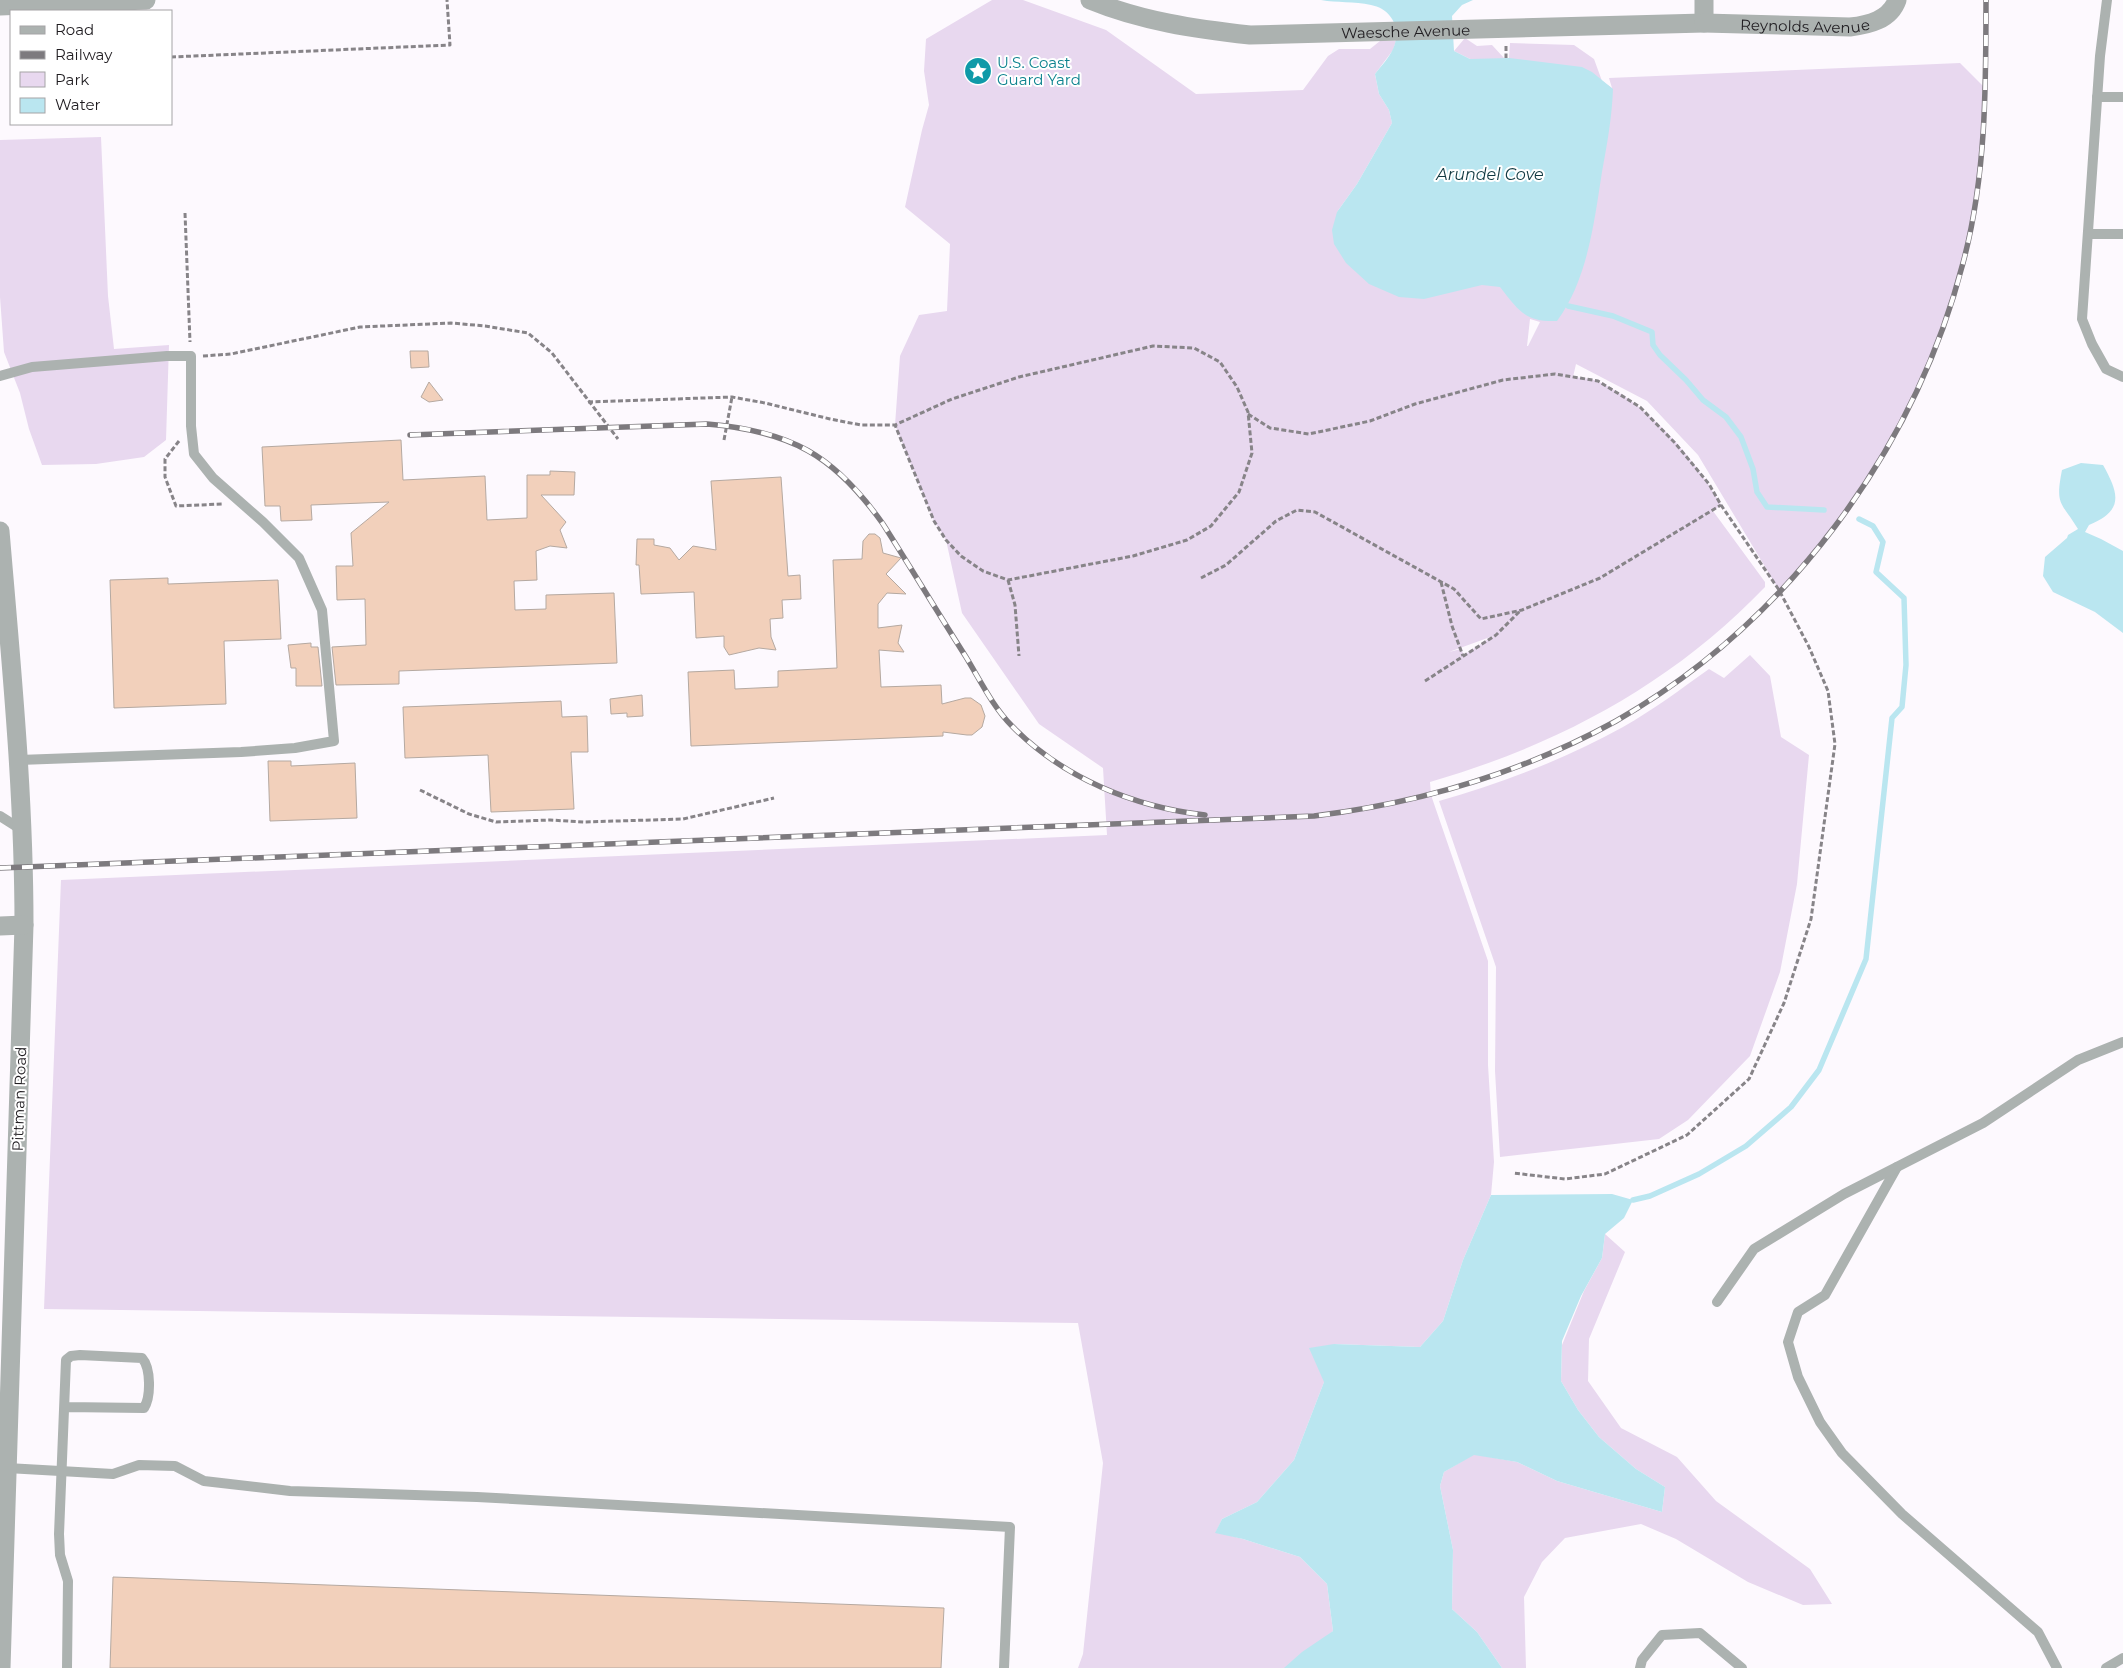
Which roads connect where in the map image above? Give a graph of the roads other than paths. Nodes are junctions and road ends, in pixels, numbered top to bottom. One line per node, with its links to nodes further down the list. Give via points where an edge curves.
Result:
1 (146, 0): 6 (street)
2 (1090, 0): 7 (street, Waesche Avenue, via 1156,21 1250,35)
3 (1704, 0): 7 (street)
4 (1897, 0): 7 (street, Reynolds Avenue, via 1885,16 1870,25)
5 (2106, 0): 8 (lane)
6 (0, 6)
7 (1704, 23)
8 (2097, 97): 9 (lane); 10 (lane)
9 (2123, 97)
10 (2088, 234): 11 (lane); 13 (lane, via 2082,319 2106,369)
11 (2123, 234)
12 (0, 376): 15 (lane, via 32,367 191,356 194,454 213,478 299,558 322,610 334,741 254,751)
13 (2123, 377)
14 (0, 531): 15 (street, Pittman Road)
15 (19, 760): 17 (street, Pittman Road)
16 (0, 816): 17 (lane)
17 (22, 830): 18 (street, Pittman Road)
18 (24, 925): 19 (street); 24 (street, Pittman Road)
19 (0, 926)
20 (2123, 1042): 21 (lane, via 2078,1060 1983,1123)
21 (1898, 1167): 22 (lane, via 1844,1194 1754,1249); 32 (lane, via 1825,1295 1798,1312 1788,1342 1798,1377 1820,1422 1842,1453 1902,1514 2038,1632)
22 (1717, 1302)
23 (65, 1407): 23 (lane, via 66,1360 71,1356 142,1358 147,1363 147,1403 144,1408); 25 (lane)
24 (7, 1468): 25 (lane); 27 (street, Pittman Road)
25 (63, 1472): 28 (lane, via 59,1534 60,1555 68,1581); 29 (lane, via 118,1474 140,1465 175,1466 204,1481 290,1491 487,1497 1010,1527)
26 (2123, 1658): 33 (lane)
27 (0, 1668)
28 (67, 1668)
29 (1004, 1668)
30 (1640, 1668): 31 (lane, via 1642,1660 1662,1635 1700,1632)
31 (1742, 1668)
32 (2057, 1668)
33 (2106, 1668)

